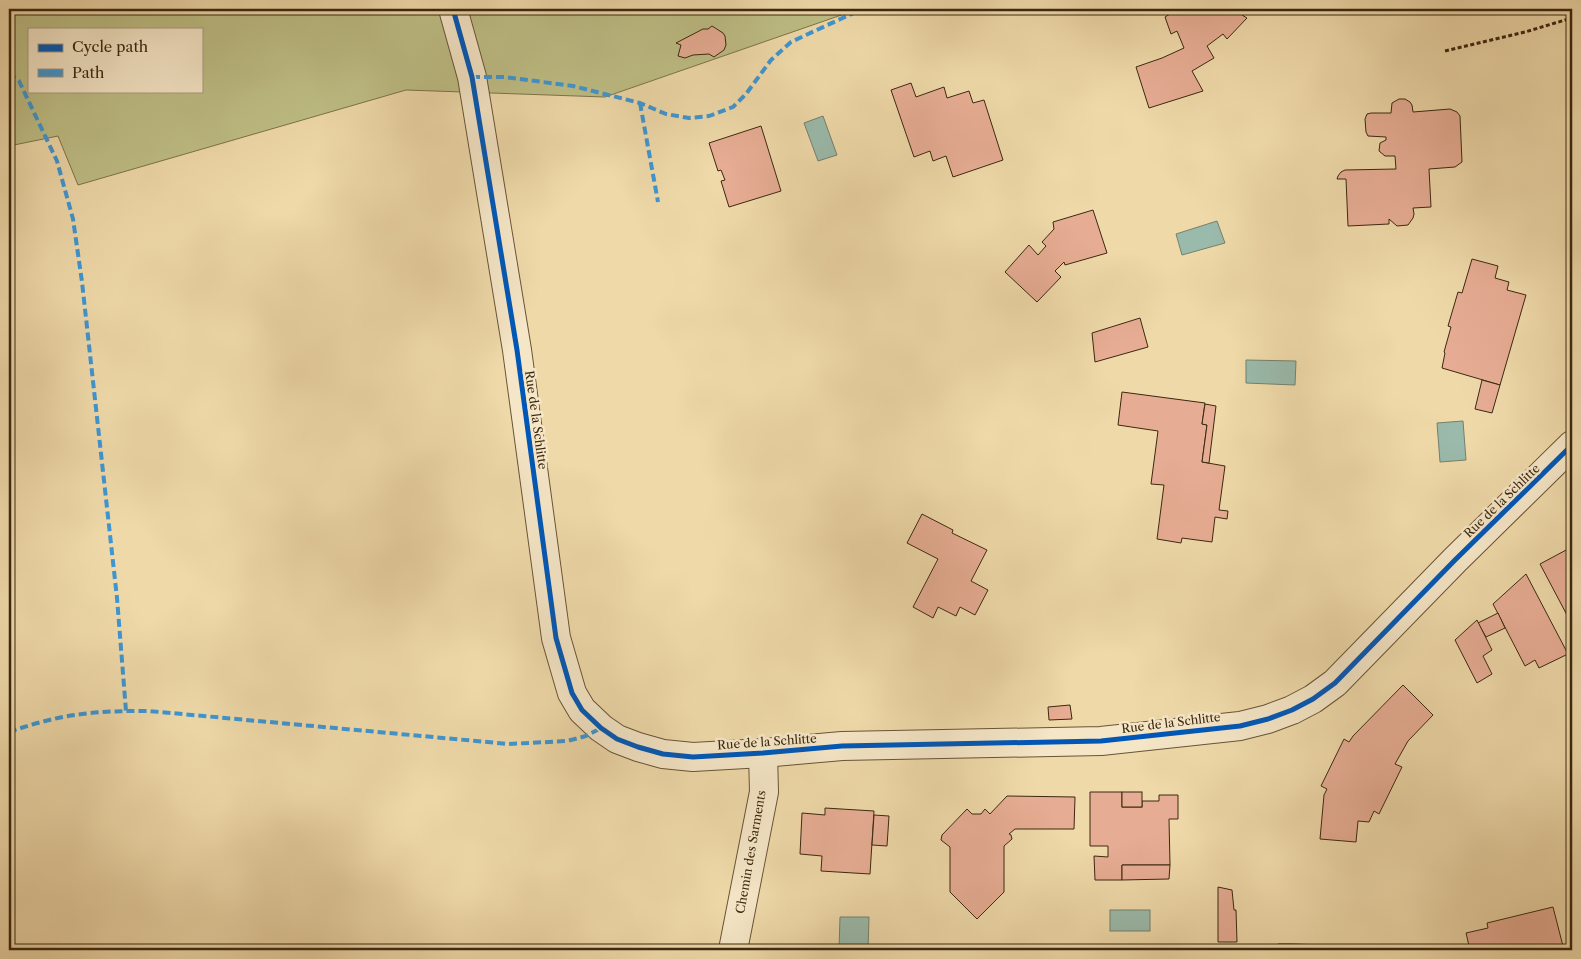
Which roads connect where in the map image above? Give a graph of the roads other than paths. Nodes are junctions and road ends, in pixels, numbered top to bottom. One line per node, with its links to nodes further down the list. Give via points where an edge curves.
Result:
1 (453, 9): 3 (street, Rue de la Schlitte, via 472,76 517,350 556,638 572,693 582,710 601,728 638,747 693,757)
2 (1572, 445): 3 (street, Rue de la Schlitte, via 1335,683 1292,710 1240,726 1101,741 842,746)
3 (763, 753): 4 (street, Chemin des Sarments, via 764,792)
4 (733, 950)

